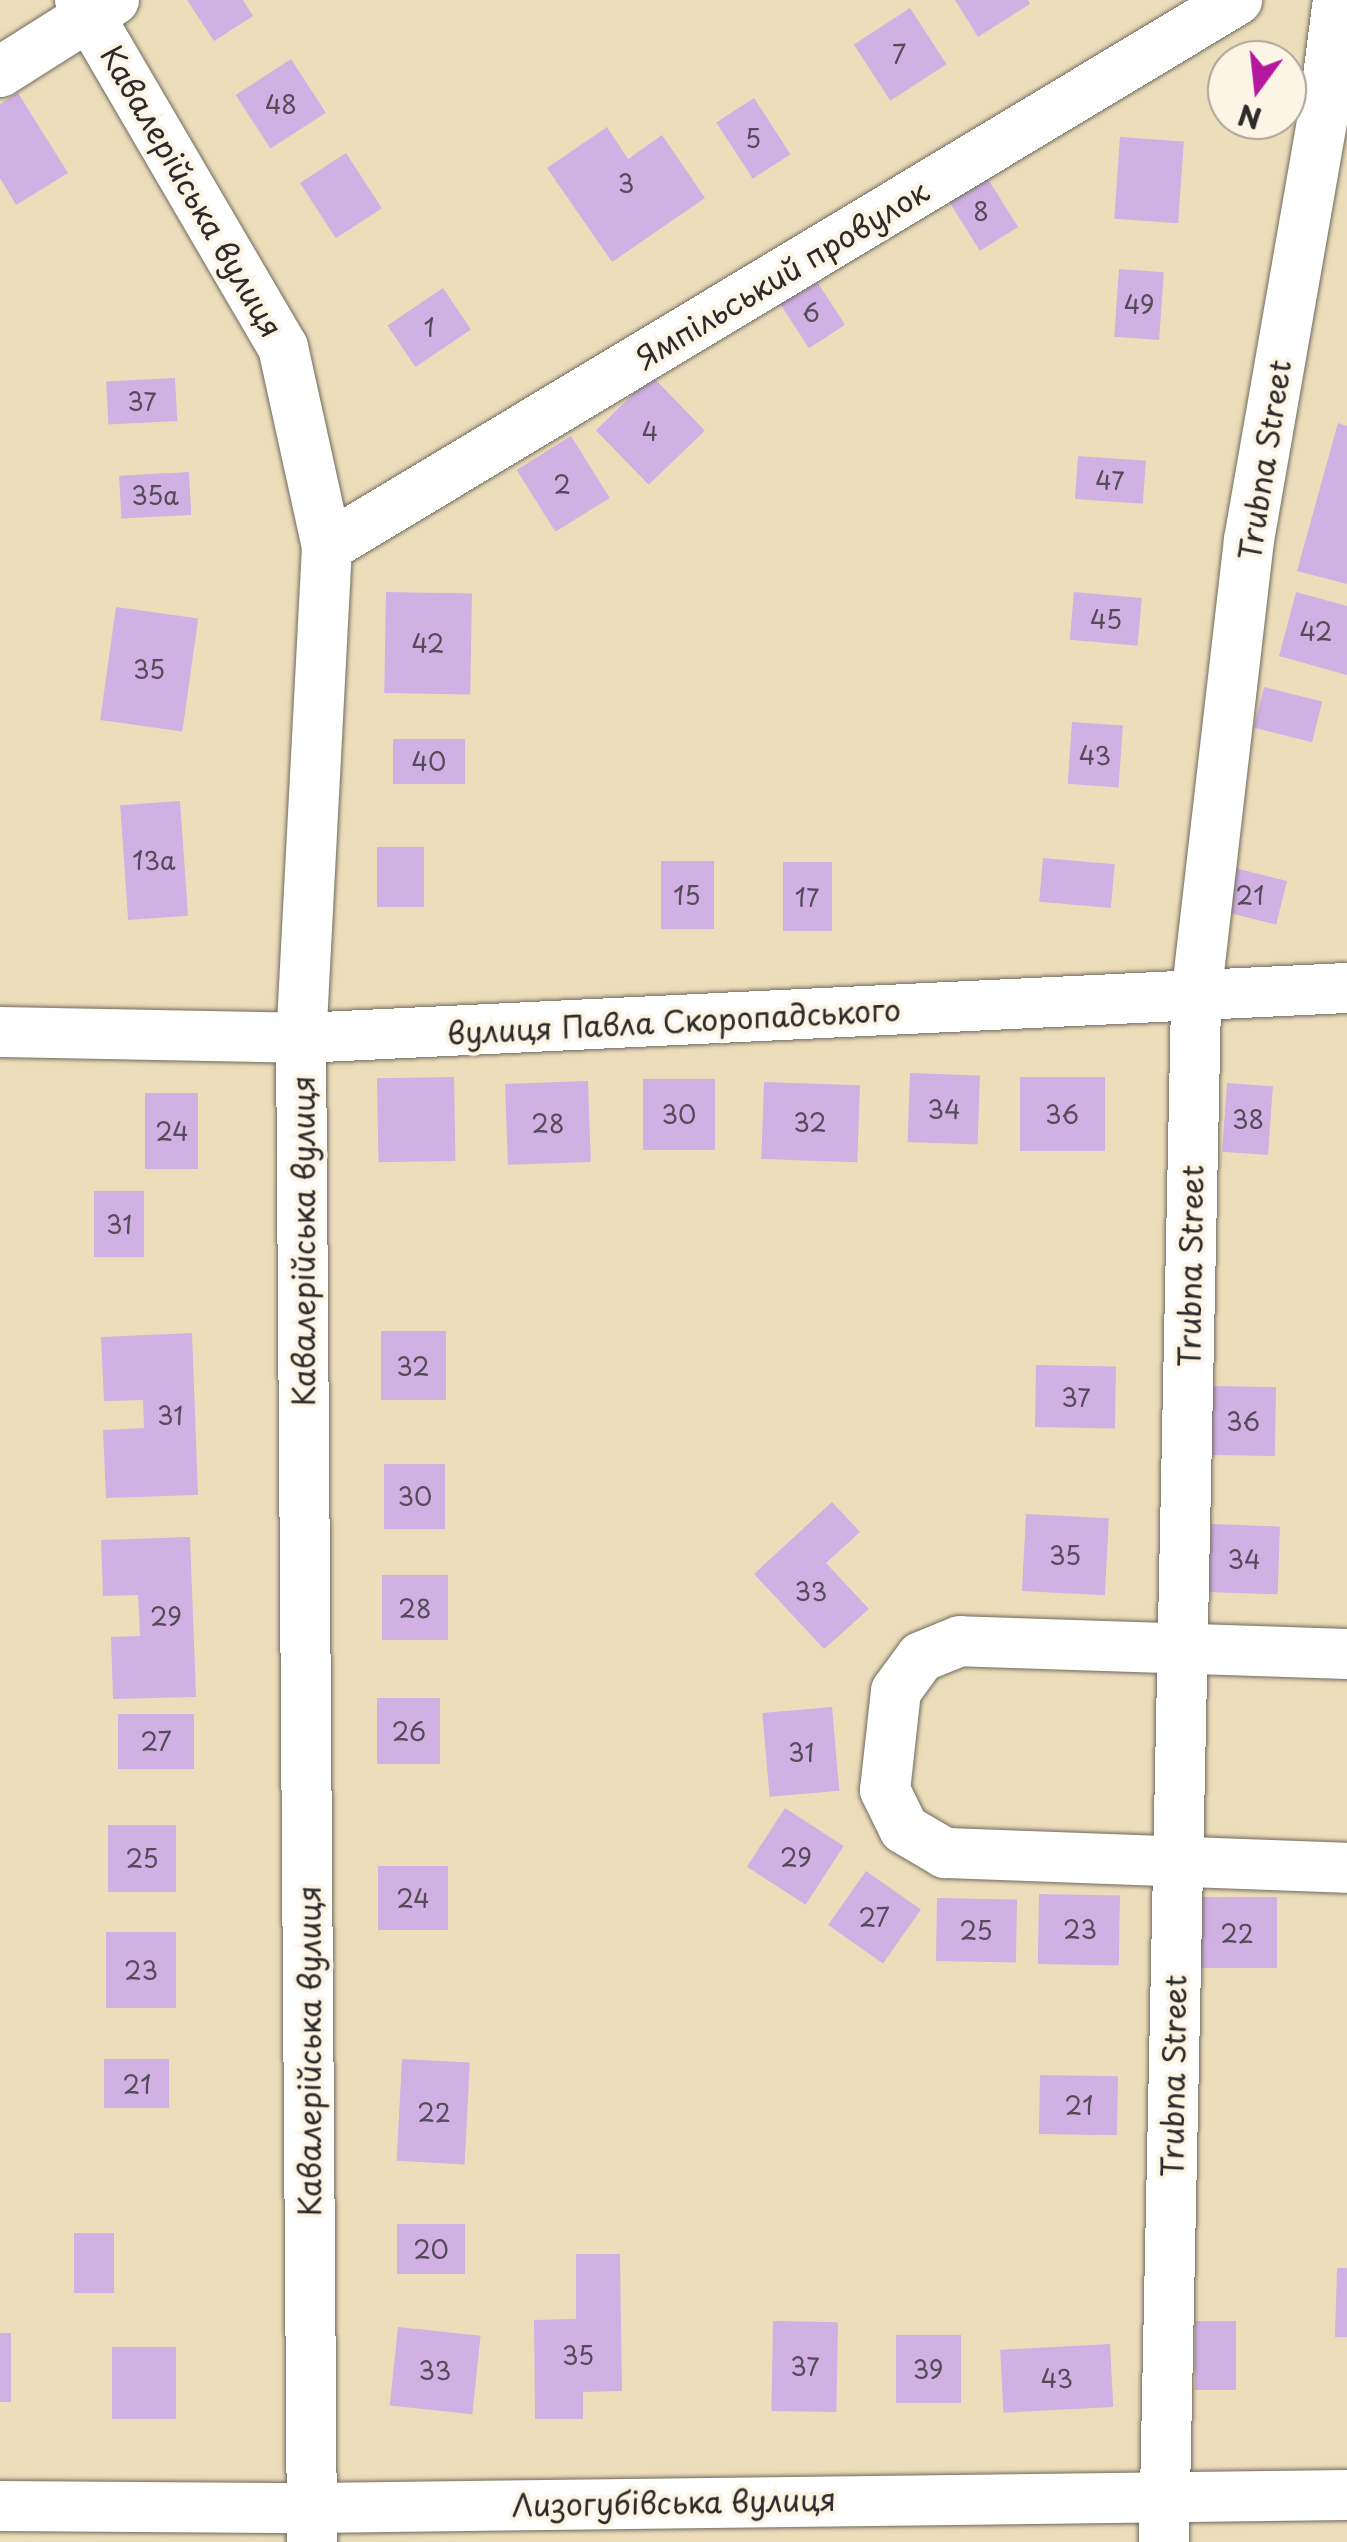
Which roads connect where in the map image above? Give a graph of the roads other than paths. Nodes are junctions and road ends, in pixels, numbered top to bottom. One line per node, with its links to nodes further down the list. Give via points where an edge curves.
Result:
1 (1238, 0): 5 (street, Ямпільський провулок)
2 (1338, 0): 7 (street, Trubna Street, via 1249,540)
3 (95, 5): 4 (street); 5 (street, Кавалерійська вулиця, via 283,347)
4 (0, 72)
5 (327, 548): 9 (street, Кавалерійська вулиця)
6 (1347, 988): 7 (street, вулиця Павла Скоропадського)
7 (1196, 998): 9 (street, вулиця Павла Скоропадського); 10 (street, Trubna Street)
8 (0, 1032): 9 (street, вулиця Павла Скоропадського)
9 (301, 1038): 17 (street, Кавалерійська вулиця)
10 (1182, 1650): 11 (street); 12 (street, Trubna Street); 12 (street, via 960,1641 921,1657 896,1691 886,1790 904,1829 945,1853)
11 (1347, 1654)
12 (1178, 1863): 13 (street); 16 (street, Trubna Street)
13 (1347, 1868)
14 (1347, 2495): 16 (street, Лизогубівська вулиця)
15 (0, 2506): 17 (street, Лизогубівська вулиця)
16 (1164, 2519): 17 (street, Лизогубівська вулиця)
17 (312, 2525)

